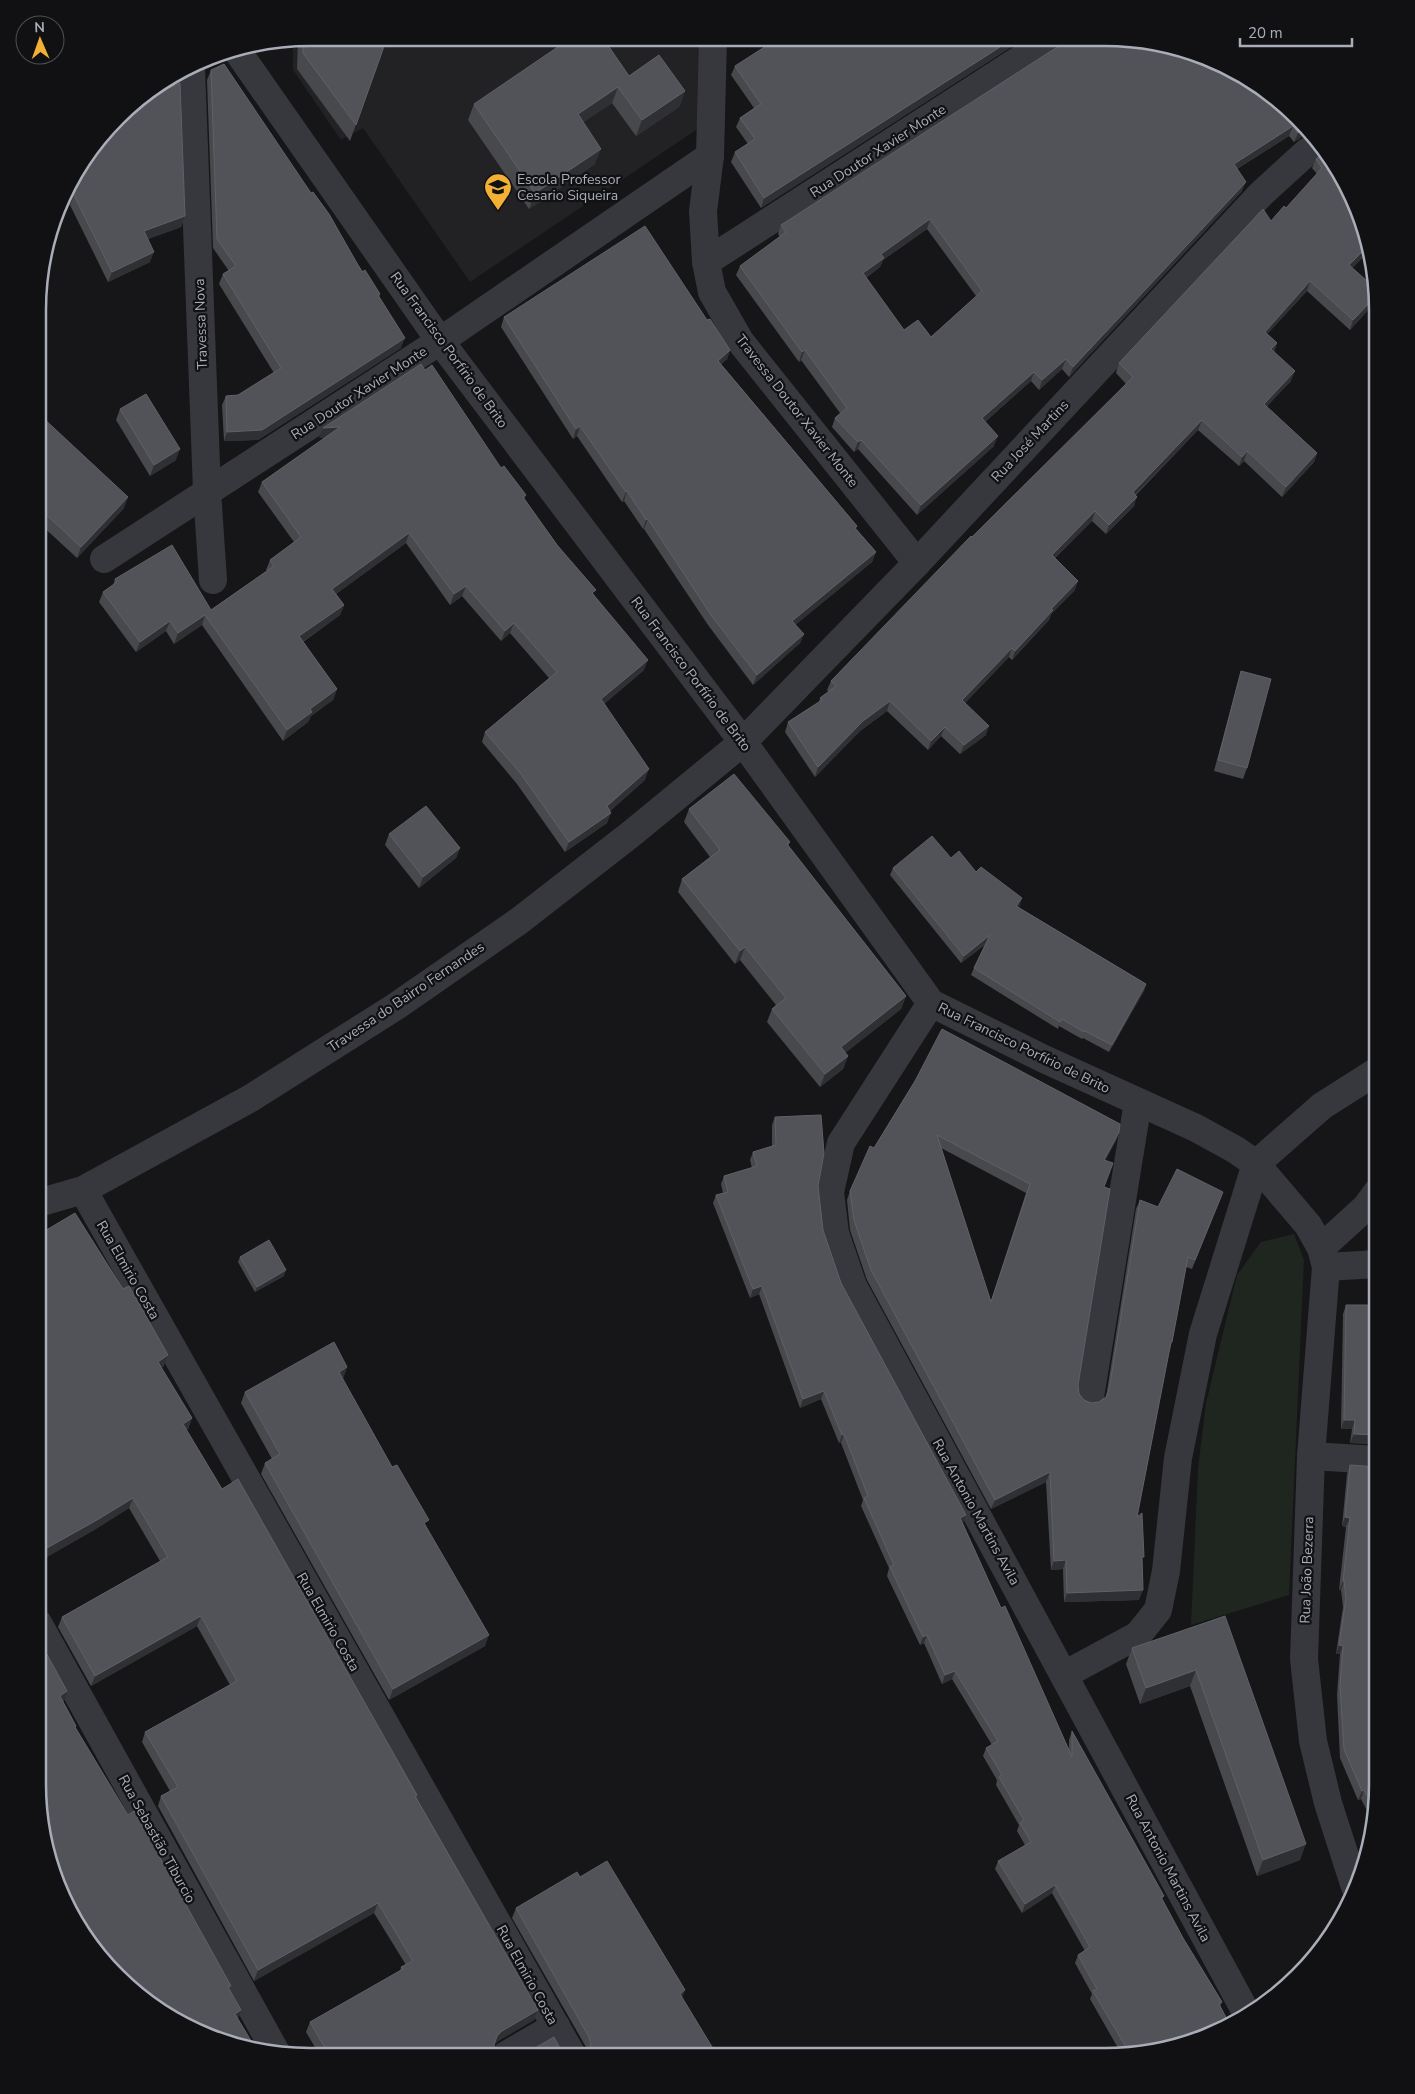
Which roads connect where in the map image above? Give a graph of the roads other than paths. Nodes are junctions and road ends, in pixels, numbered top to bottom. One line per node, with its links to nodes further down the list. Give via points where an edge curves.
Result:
1 (713, 46): 6 (street, Travessa Doutor Xavier Monte)
2 (1041, 46): 7 (street, Rua Doutor Xavier Monte)
3 (240, 55): 8 (street, Rua Francisco Porfírio de Brito)
4 (191, 75): 9 (street, Travessa Nova)
5 (1313, 148): 11 (street, Rua José Martins, via 1260,194)
6 (710, 156): 7 (street, Travessa Doutor Xavier Monte, via 703,211); 8 (street, Rua Doutor Xavier Monte)
7 (706, 262): 11 (street, Travessa Doutor Xavier Monte, via 712,292 740,341)
8 (440, 341): 9 (street, Rua Doutor Xavier Monte); 13 (street, Rua Francisco Porfírio de Brito)
9 (207, 490): 10 (street, Rua Doutor Xavier Monte); 12 (street, Travessa Nova)
10 (104, 559)
11 (916, 564): 13 (street, Rua José Martins)
12 (213, 580)
13 (743, 742): 14 (street, Rua Francisco Porfírio de Brito); 18 (street, Travessa do Bairro Fernandes, via 518,921 395,1007 251,1098)
14 (931, 1004): 16 (street, Rua Francisco Porfírio de Brito); 27 (street, Rua Antonio Martins Avila, via 841,1143 830,1192 834,1233 853,1286)
15 (1369, 1076): 17 (street, via 1322,1106)
16 (1138, 1102): 17 (street, Rua Francisco Porfírio de Brito, via 1196,1128); 23 (street)
17 (1256, 1164): 21 (street, Rua Francisco Porfírio de Brito, via 1308,1226); 27 (street, via 1203,1334 1178,1458 1166,1571 1158,1610 1138,1635)
18 (83, 1190): 19 (street, Travessa do Bairro Fernandes); 30 (street, Rua Elmirio Costa)
19 (46, 1202)
20 (1369, 1203): 21 (street)
21 (1324, 1258): 22 (street); 24 (street, Rua João Bezerra)
22 (1369, 1263)
23 (1090, 1397)
24 (1311, 1456): 25 (street); 28 (street, Rua João Bezerra, via 1304,1659 1313,1740 1328,1803)
25 (1369, 1460)
26 (46, 1637): 31 (street, Rua Sebastião Tiburcio)
27 (1064, 1675): 29 (street, Rua Antonio Martins Avila)
28 (1352, 1877)
29 (1243, 2008)
30 (556, 2026): 32 (street); 33 (street, Rua Elmirio Costa)
31 (272, 2044)
32 (518, 2048)
33 (568, 2048)

